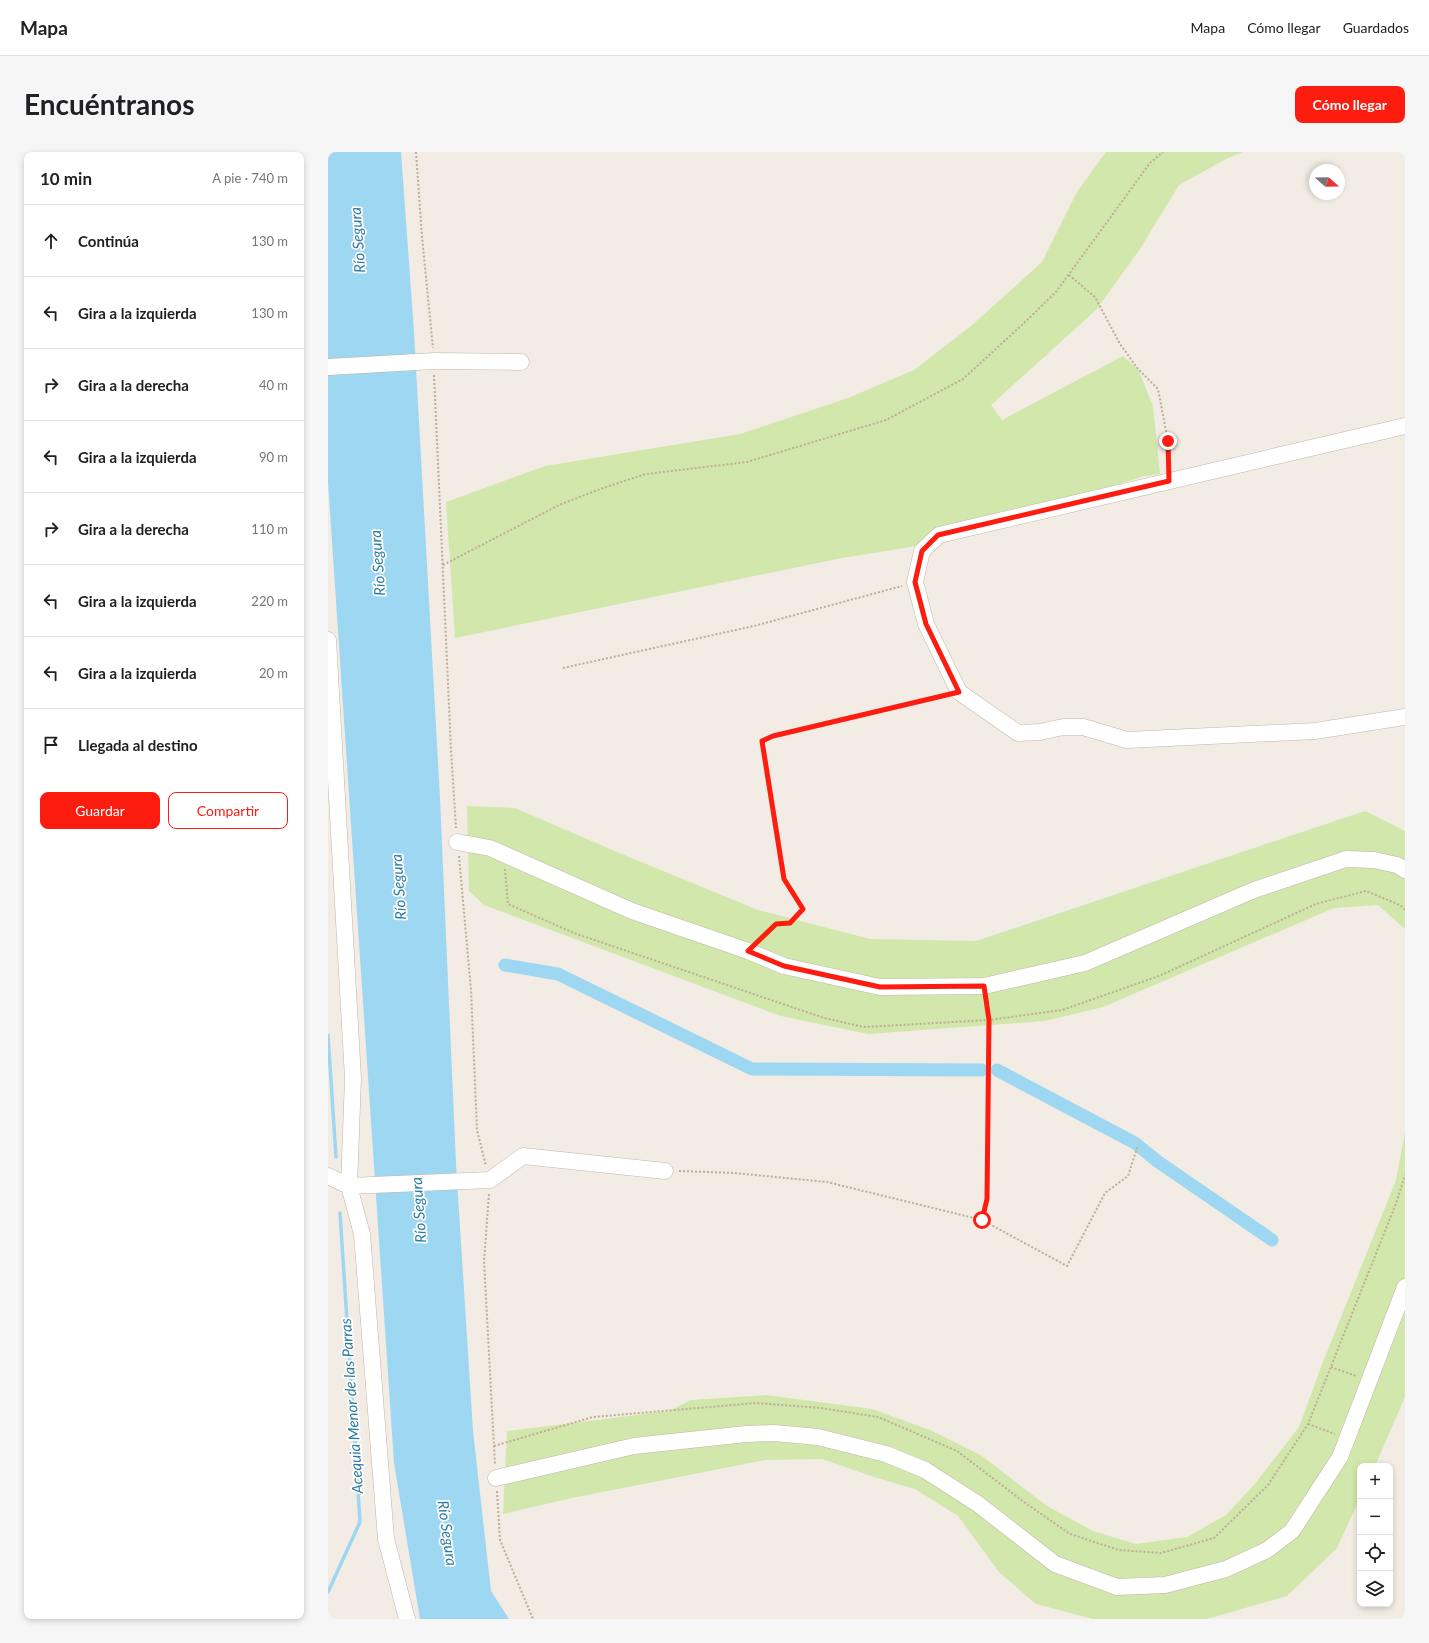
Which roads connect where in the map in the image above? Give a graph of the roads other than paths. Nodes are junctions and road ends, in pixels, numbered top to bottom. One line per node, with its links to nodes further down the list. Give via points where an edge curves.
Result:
1 (521, 362): 2 (street, via 434,361)
2 (328, 367)
3 (1405, 426): 5 (street, via 938,535 922,551 915,582 926,624 959,692 1018,733 1083,727 1127,740 1315,731)
4 (328, 640): 10 (street, via 353,1078)
5 (1405, 717)
6 (457, 842): 7 (street, via 490,848 632,911 784,966 880,987 984,986 1085,963 1254,890 1346,859 1374,860 1397,865)
7 (1405, 870)
8 (665, 1171): 10 (street, via 523,1156 490,1180)
9 (328, 1176): 10 (street)
10 (349, 1186): 13 (street, via 362,1234 386,1540)
11 (1405, 1286): 12 (street, via 1340,1457 1292,1531 1267,1550 1226,1569 1165,1585 1117,1587 1054,1564 978,1504 925,1470 886,1454 818,1437 774,1433 746,1434 634,1446)
12 (496, 1478)
13 (407, 1619)

